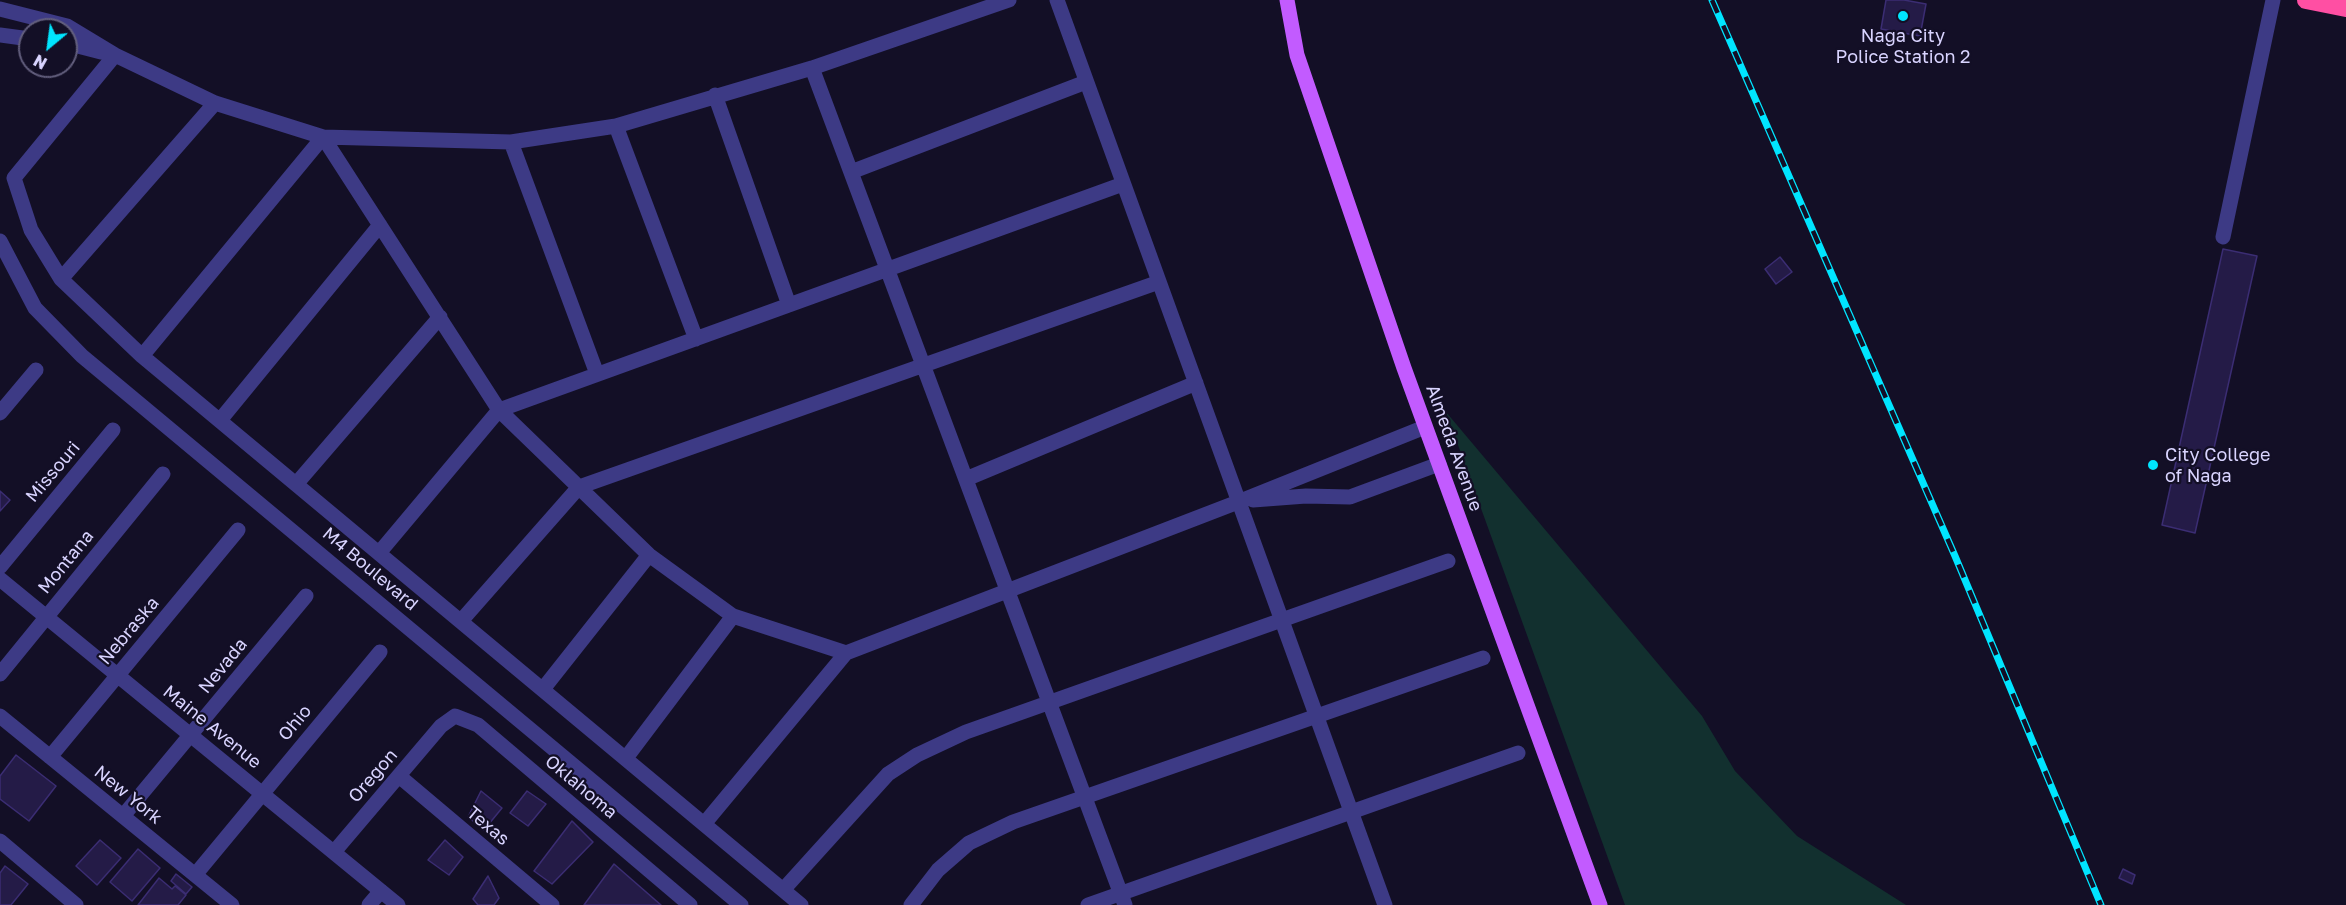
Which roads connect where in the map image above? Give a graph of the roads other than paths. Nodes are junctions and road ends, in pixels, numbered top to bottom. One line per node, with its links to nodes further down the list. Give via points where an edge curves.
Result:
1 (1009, 0): 12 (street)
2 (1057, 0): 13 (street)
3 (1287, 0): 38 (main road, Almeda Avenue, via 1297,55)
4 (2273, 0): 22 (street)
5 (2306, 0): 6 (highway)
6 (2346, 8)
7 (0, 9): 11 (street, via 68,26)
8 (0, 35): 9 (street)
9 (18, 37)
10 (78, 46): 11 (street)
11 (115, 55): 15 (street); 25 (street, via 14,178 31,230)
12 (812, 68): 14 (street); 19 (street)
13 (1086, 82): 19 (street); 20 (street)
14 (715, 96): 16 (street); 27 (street)
15 (215, 103): 17 (street); 25 (street)
16 (616, 126): 18 (street); 29 (street)
17 (323, 137): 18 (street); 21 (street); 30 (street)
18 (511, 142): 33 (street)
19 (851, 171): 24 (street)
20 (1124, 184): 24 (street); 26 (street)
21 (381, 225): 28 (street); 37 (street)
22 (2223, 237)
23 (0, 241): 90 (street, M4 Boulevard, via 36,308 82,356)
24 (888, 269): 27 (street); 31 (street)
25 (61, 279): 30 (street)
26 (1159, 282): 31 (street); 34 (street)
27 (789, 305): 29 (street)
28 (440, 317): 35 (street); 43 (street)
29 (696, 339): 33 (street)
30 (142, 356): 37 (street)
31 (923, 365): 42 (street); 44 (street)
32 (36, 370): 36 (street)
33 (597, 374): 35 (street)
34 (1196, 383): 42 (street); 45 (street)
35 (499, 410): 44 (street); 47 (street)
36 (0, 413)
37 (221, 419): 43 (street)
38 (1425, 427): 40 (main road, Almeda Avenue); 45 (street)
39 (113, 430): 50 (street, Missouri)
40 (1439, 464): 45 (street, via 1350,498 1306,496); 95 (main road, Almeda Avenue)
41 (163, 474): 55 (street, Montana)
42 (966, 479): 52 (street)
43 (297, 483): 47 (street)
44 (579, 487): 48 (street); 57 (street)
45 (1239, 501): 52 (street); 56 (street)
46 (238, 530): 62 (street, Nebraska)
47 (379, 553): 57 (street)
48 (649, 555): 54 (street); 63 (street)
49 (1448, 561): 56 (street)
50 (0, 567)
51 (0, 579): 55 (street, Maine Avenue)
52 (1007, 590): 59 (street); 64 (street)
53 (306, 596): 68 (street, Nevada)
54 (733, 616): 59 (street); 71 (street)
55 (46, 617): 61 (street, Montana); 62 (street, Maine Avenue)
56 (1281, 620): 64 (street); 66 (street)
57 (461, 621): 63 (street)
58 (380, 652): 73 (street, Ohio)
59 (846, 653): 77 (street)
60 (1483, 658): 66 (street)
61 (0, 674)
62 (118, 675): 68 (street, Maine Avenue); 70 (street, Nebraska)
63 (543, 689): 71 (street)
64 (1049, 702): 74 (street); 81 (street, via 966,732 888,774)
65 (0, 716): 70 (street, New York)
66 (1316, 717): 74 (street); 75 (street)
67 (441, 726): 72 (street, Oregon); 89 (street, Oklahoma, via 455,716 478,725)
68 (191, 735): 73 (street, Maine Avenue); 76 (street, Nevada)
69 (1518, 753): 75 (street)
70 (50, 757): 76 (street, New York)
71 (626, 758): 77 (street)
72 (399, 776): 79 (street, Oregon); 88 (street, Texas)
73 (262, 793): 79 (street, Maine Avenue); 80 (street, Ohio)
74 (1085, 797): 83 (street); 92 (street, via 1013,822 969,843 938,870)
75 (1351, 812): 83 (street); 94 (street)
76 (123, 816): 80 (street, New York)
77 (704, 824): 81 (street)
78 (0, 841): 84 (street)
79 (334, 852): 82 (street, Maine Avenue)
80 (195, 875): 85 (street, New York)
81 (783, 890): 91 (street)
82 (381, 891): 86 (street); 87 (street, Maine Avenue)
83 (1123, 899): 93 (street)
84 (76, 905)
85 (232, 905)
86 (369, 905)
87 (398, 905)
88 (552, 905)
89 (690, 905)
90 (741, 905)
91 (801, 905)
92 (911, 905)
93 (1088, 905)
94 (1385, 905)
95 (1600, 905)

